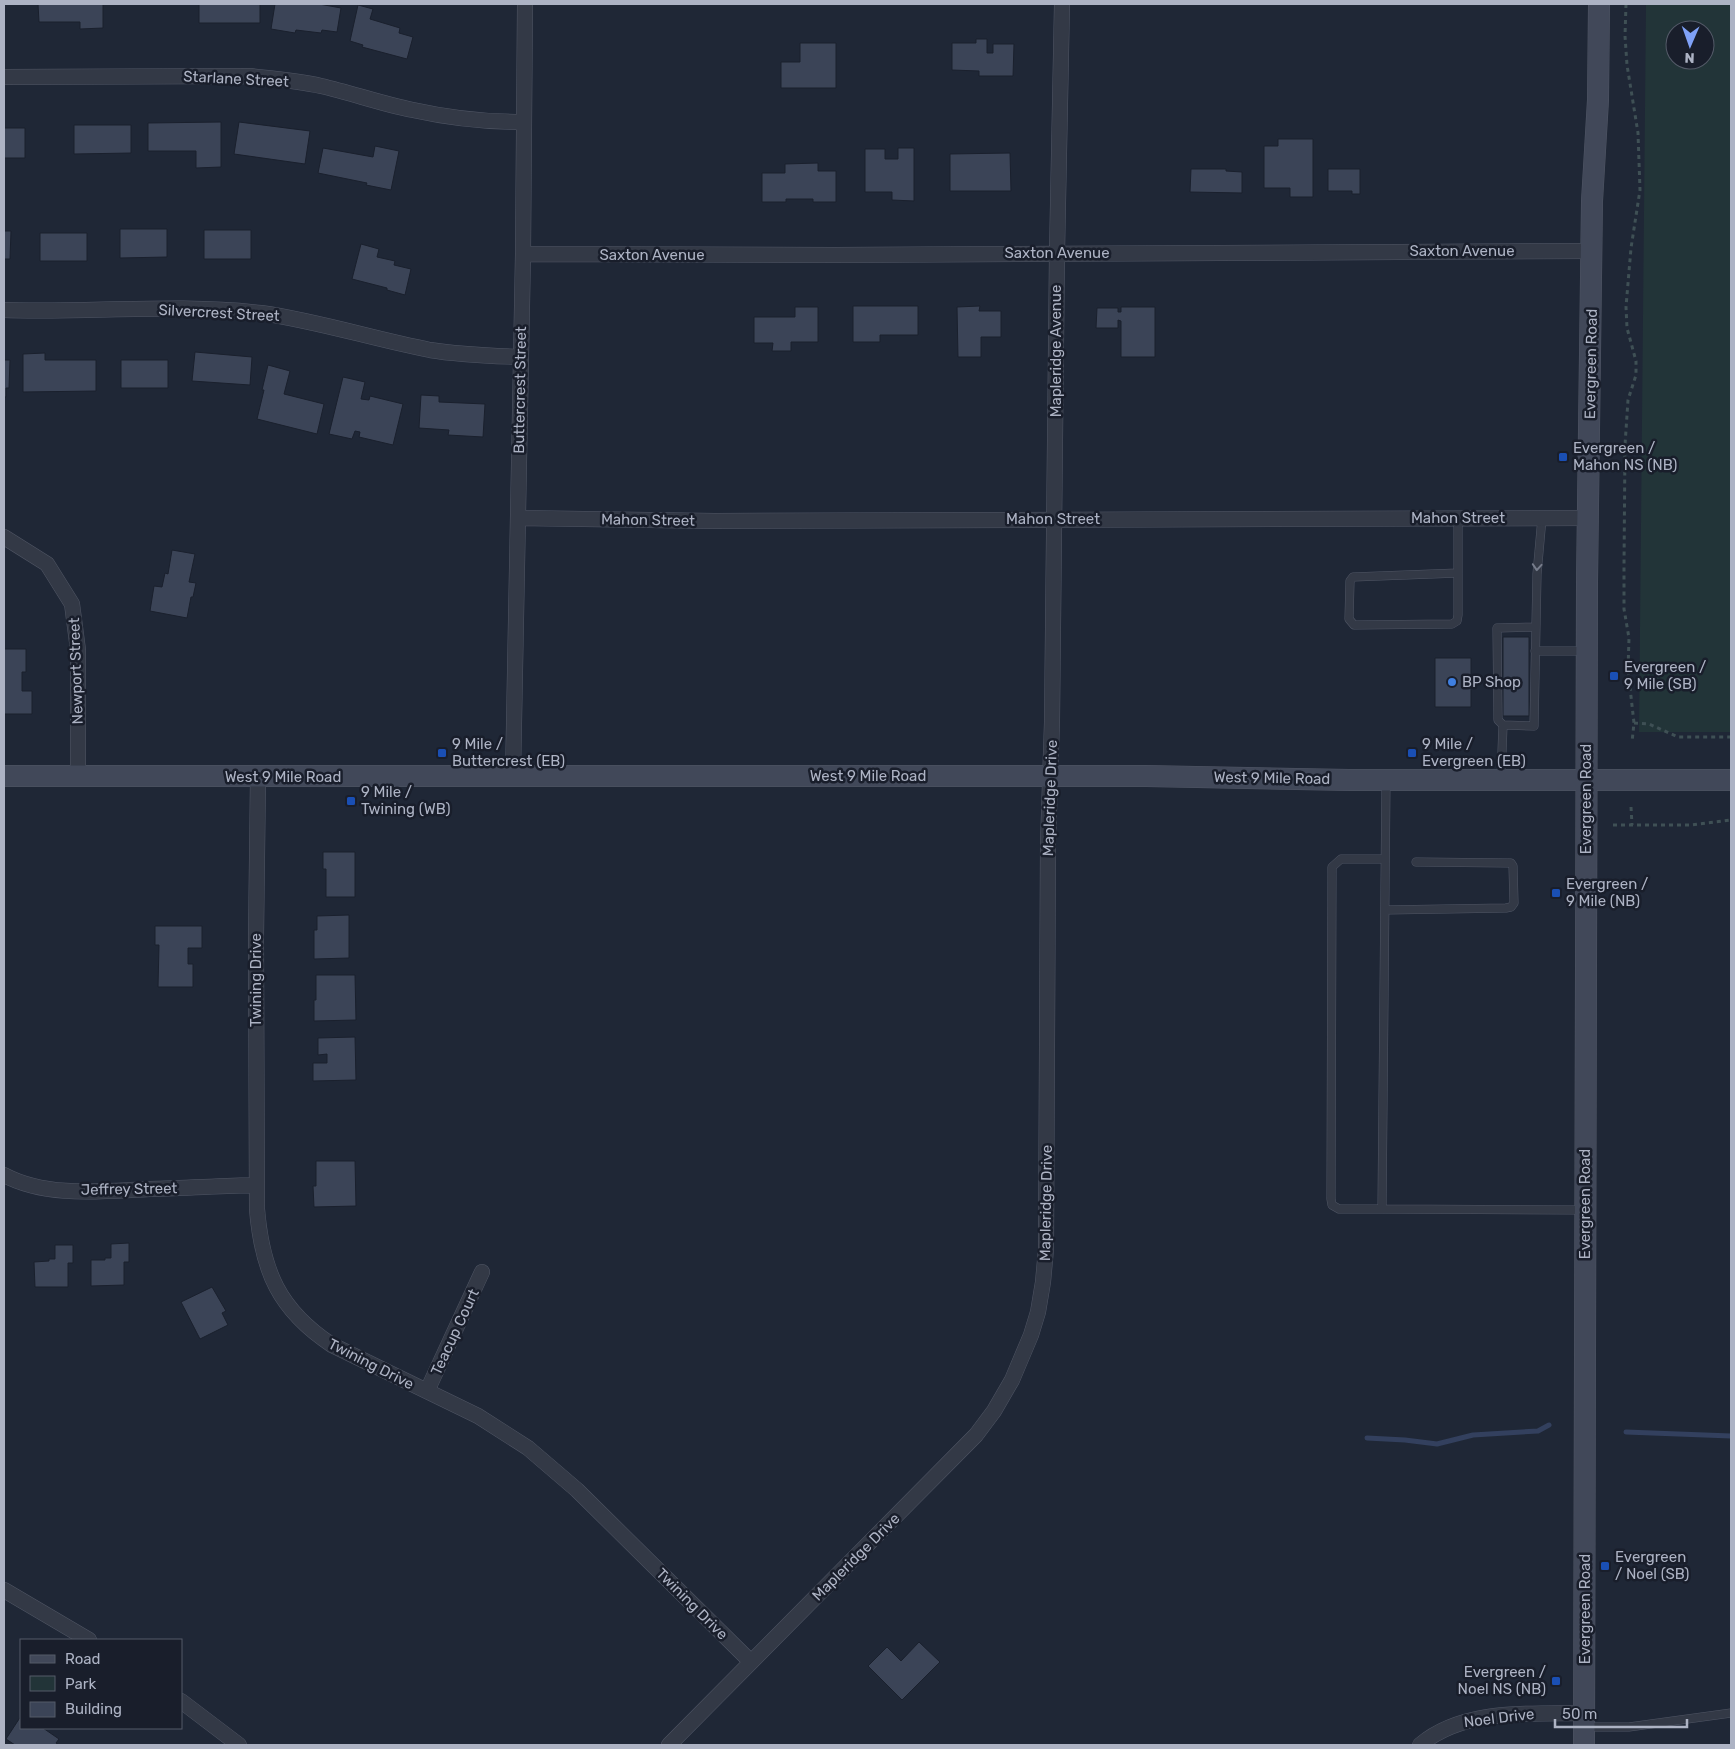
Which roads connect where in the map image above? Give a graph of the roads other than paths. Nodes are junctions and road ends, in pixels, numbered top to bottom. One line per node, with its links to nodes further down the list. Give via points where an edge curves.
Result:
1 (525, 4): 5 (street, Buttercrest Street)
2 (1062, 4): 7 (street, Mapleridge Avenue)
3 (1599, 4): 6 (main road, Evergreen Road)
4 (4, 77): 5 (street, Starlane Street, via 260,77 321,86 446,116)
5 (523, 122): 8 (street, Buttercrest Street)
6 (1592, 251): 7 (street, Saxton Avenue); 13 (main road, Evergreen Road)
7 (1057, 252): 8 (street, Saxton Avenue); 14 (street, Mapleridge Avenue)
8 (523, 254): 10 (street, Buttercrest Street)
9 (4, 310): 10 (street, Silvercrest Street, via 239,311 292,318 432,350)
10 (521, 357): 11 (street, Buttercrest Street)
11 (518, 518): 14 (street, Mahon Street, via 706,521); 23 (street, Buttercrest Street)
12 (1542, 518): 13 (street, Mahon Street); 15 (street, Mahon Street); 18 (lane, one-way to 18)
13 (1588, 518): 20 (main road, Evergreen Road)
14 (1055, 519): 15 (street, Mahon Street); 24 (street, Mapleridge Drive)
15 (1458, 519): 17 (lane)
16 (4, 537): 25 (street, Newport Street, via 46,564 72,604 78,650)
17 (1458, 573): 17 (lane, via 1458,615 1452,624 1354,625 1349,619 1350,581 1353,577)
18 (1536, 627): 19 (lane); 21 (lane, via 1497,628 1498,720)
19 (1535, 651): 20 (lane); 21 (lane, via 1534,726)
20 (1587, 651): 29 (main road, Evergreen Road)
21 (1503, 725): 28 (lane)
22 (4, 776): 25 (main road, West 9 Mile Road)
23 (513, 776): 24 (main road, West 9 Mile Road); 26 (main road, West 9 Mile Road)
24 (1051, 776): 27 (main road, West 9 Mile Road); 42 (street, Mapleridge Drive, via 1046,1249 1044,1282 1031,1335 1012,1380 976,1435)
25 (78, 777): 26 (main road, West 9 Mile Road)
26 (258, 777): 35 (street, Twining Drive)
27 (1386, 780): 28 (main road, West 9 Mile Road); 31 (lane)
28 (1501, 780): 29 (main road, West 9 Mile Road)
29 (1586, 780): 30 (main road, West 9 Mile Road); 37 (main road, Evergreen Road)
30 (1731, 780)
31 (1384, 859): 33 (lane); 36 (lane, via 1341,859 1332,867 1331,1199 1339,1209)
32 (1416, 862): 33 (lane, via 1511,862 1514,903 1506,908)
33 (1385, 910): 36 (lane)
34 (4, 1175): 35 (street, Jeffrey Street, via 44,1187 91,1191)
35 (257, 1185): 39 (street, Twining Drive, via 259,1237 263,1254 273,1282 291,1309 311,1330 332,1345)
36 (1382, 1209): 37 (lane)
37 (1585, 1210): 45 (main road, Evergreen Road)
38 (482, 1272): 39 (street, Teacup Court)
39 (427, 1391): 42 (street, Twining Drive, via 500,1428 551,1467)
40 (4, 1590): 41 (street)
41 (87, 1639)
42 (751, 1662): 47 (street, Mapleridge Drive)
43 (182, 1703): 46 (street)
44 (1731, 1713): 45 (lane, via 1629,1727)
45 (1584, 1728): 48 (street, Noel Drive, via 1507,1715 1467,1721 1439,1731)
46 (239, 1745)
47 (669, 1745)
48 (1420, 1745)

